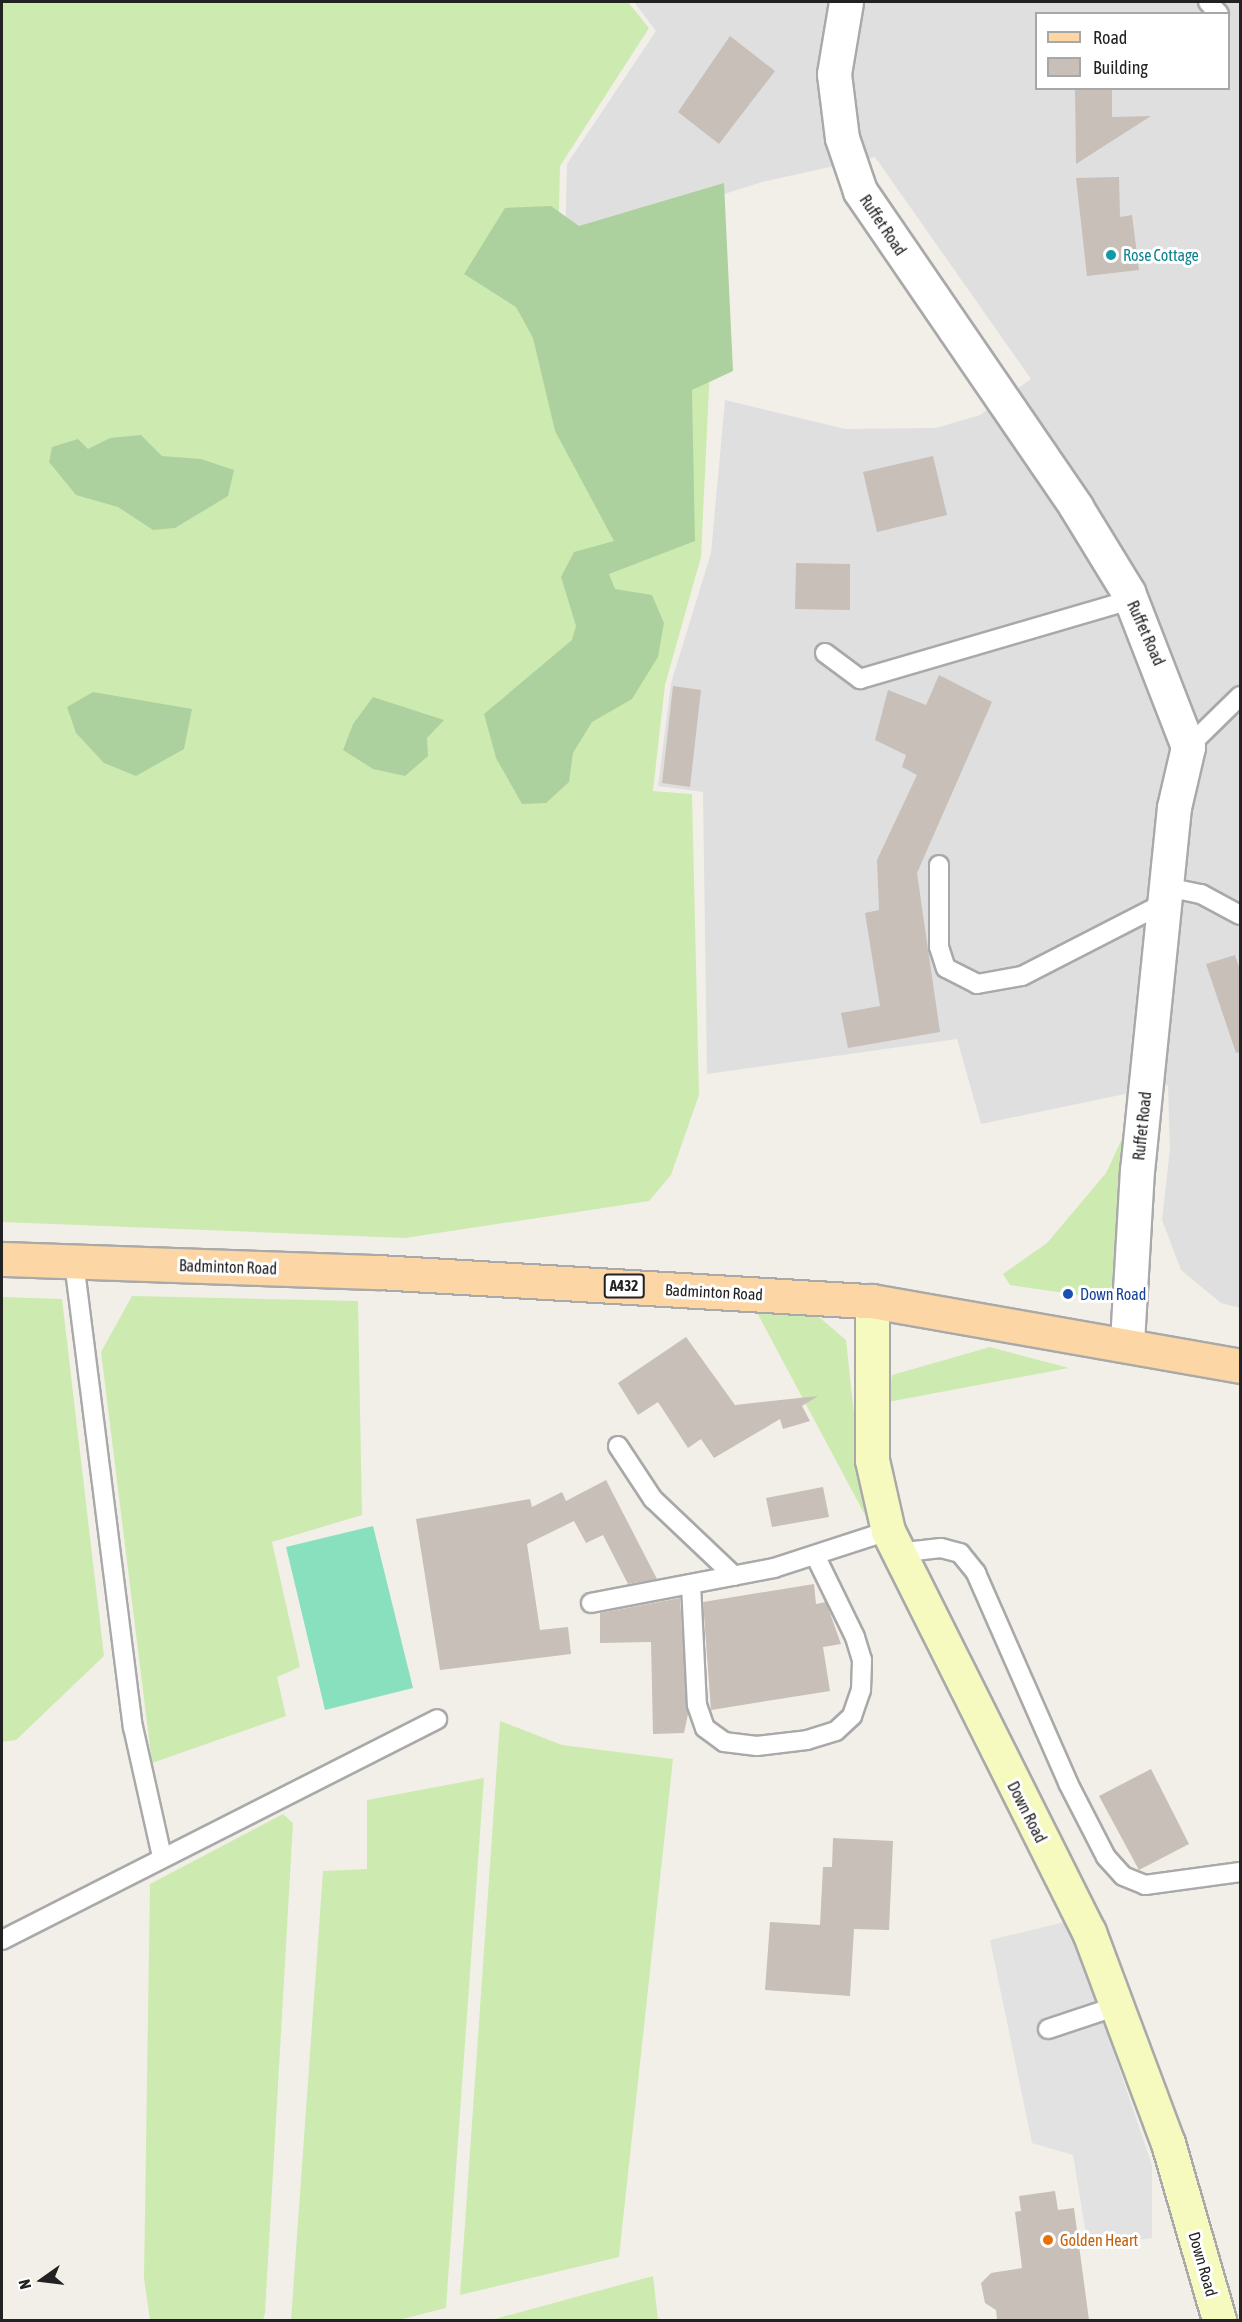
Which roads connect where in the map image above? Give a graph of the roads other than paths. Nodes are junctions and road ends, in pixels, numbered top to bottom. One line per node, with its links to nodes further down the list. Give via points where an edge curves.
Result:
1 (846, 2): 2 (street, Ruffet Road, via 834,74 842,138 860,191 1076,507)
2 (1131, 600): 3 (lane, via 860,679); 5 (street, Ruffet Road)
3 (825, 653)
4 (1240, 696): 5 (lane)
5 (1188, 747): 7 (street, Ruffet Road, via 1174,807)
6 (939, 865): 7 (lane, via 939,946 946,968 977,984 1022,976)
7 (1167, 894): 8 (lane, via 1201,894); 12 (street, Ruffet Road, via 1137,1168)
8 (1240, 915)
9 (2, 1259): 10 (main road, Badminton Road / A432)
10 (74, 1262): 11 (main road, Badminton Road / A432, via 378,1272); 21 (lane, via 133,1727)
11 (872, 1301): 12 (main road, Badminton Road / A432); 15 (street, Down Road, via 872,1460)
12 (1127, 1343): 13 (main road, Badminton Road / A432)
13 (1240, 1365)
14 (618, 1446): 17 (lane, via 653,1499)
15 (892, 1542): 16 (lane); 22 (lane, via 960,1553 976,1573 1068,1783 1106,1857 1123,1876 1145,1885); 24 (street, Down Road, via 1089,1932)
16 (814, 1555): 17 (lane); 18 (lane, via 855,1637 862,1680 852,1716 836,1731 807,1740 735,1743 705,1728 697,1705)
17 (734, 1576): 18 (lane)
18 (691, 1584): 19 (lane)
19 (591, 1603)
20 (437, 1719): 21 (lane)
21 (162, 1857): 23 (lane)
22 (1240, 1872)
23 (2, 1940)
24 (1117, 2006): 25 (lane); 26 (street, Down Road, via 1168,2143)
25 (1048, 2029)
26 (1219, 2320)

